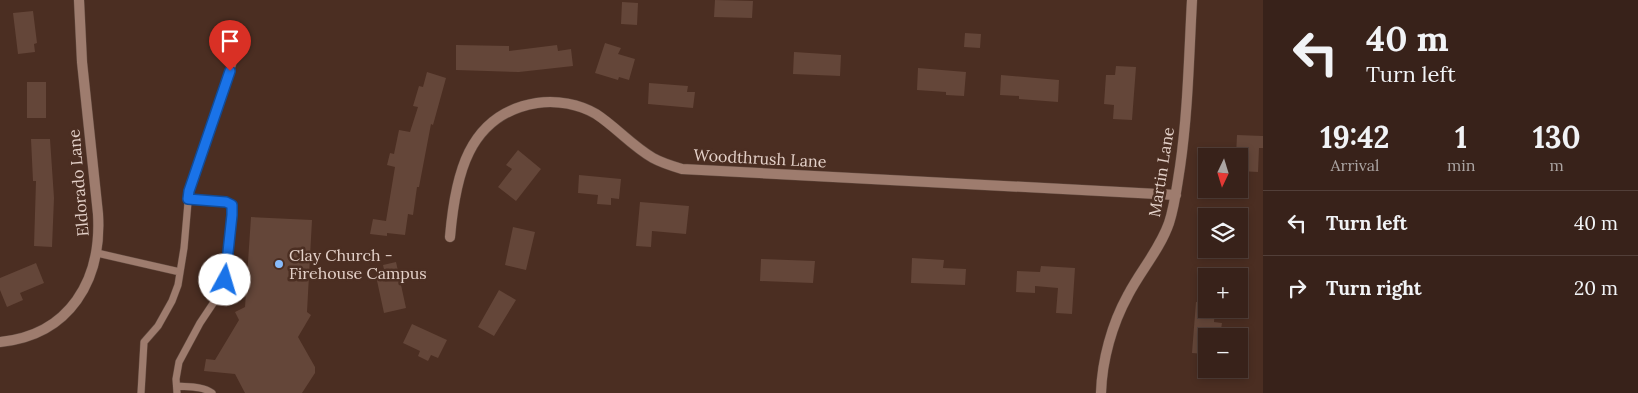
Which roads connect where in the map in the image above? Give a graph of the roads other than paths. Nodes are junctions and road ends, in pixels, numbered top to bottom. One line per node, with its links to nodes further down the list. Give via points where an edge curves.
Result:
1 (80, 0): 7 (street, Eldorado Lane, via 82,62 99,222)
2 (1192, 0): 4 (street, Martin Lane, via 1184,140)
3 (236, 54): 5 (lane)
4 (1176, 195): 6 (street, Woodthrush Lane, via 682,169 653,158 595,114 578,106 543,102 507,112 478,136 461,171); 13 (street, Martin Lane, via 1162,240 1118,316 1105,358)
5 (188, 199): 8 (lane); 10 (lane, via 226,202 232,205 232,215 225,280 179,362)
6 (450, 237)
7 (97, 253): 8 (lane); 9 (street, Eldorado Lane, via 88,281 67,312 43,330 13,341)
8 (180, 272): 11 (lane, via 172,301 158,326 144,342)
9 (0, 342)
10 (177, 390): 12 (lane, via 200,388)
11 (141, 393)
12 (212, 393)
13 (1101, 393)

